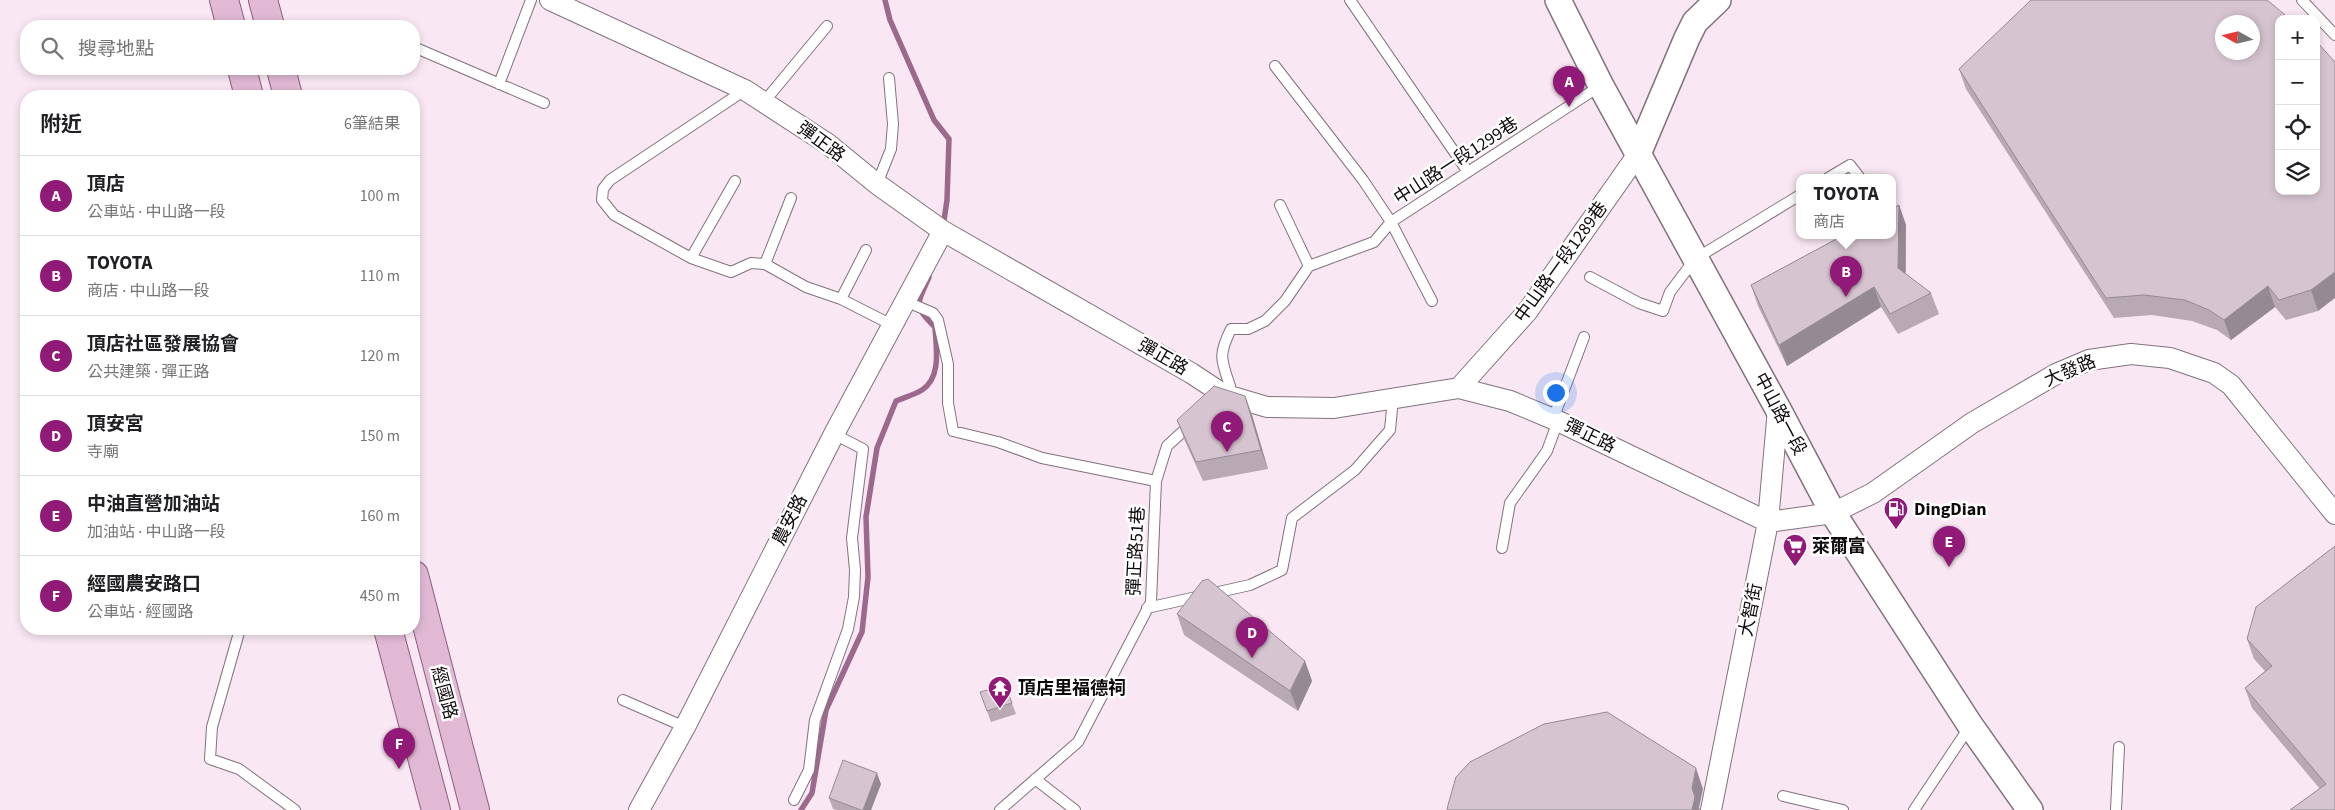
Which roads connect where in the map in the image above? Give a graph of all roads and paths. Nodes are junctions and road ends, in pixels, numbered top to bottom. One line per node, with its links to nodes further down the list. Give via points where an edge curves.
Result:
1 (224, 0): 9 (main road)
2 (263, 0): 10 (main road)
3 (531, 0): 18 (lane)
4 (550, 0): 22 (street, 彈正路)
5 (1350, 0): 26 (lane)
6 (1558, 0): 19 (street, 中山路一段)
7 (1718, 0): 25 (street, via 1696,22 1687,38)
8 (2302, 0): 12 (lane)
9 (229, 20)
10 (268, 20)
11 (827, 26): 23 (lane)
12 (2335, 34)
13 (420, 50): 18 (lane)
14 (1275, 66): 34 (lane, 中山路一段1299巷, via 1363,180)
15 (244, 75): 20 (main road)
16 (283, 75): 21 (main road)
17 (889, 78): 30 (lane, via 893,124 891,149)
18 (499, 84): 24 (lane)
19 (1601, 86): 25 (street, 中山路一段); 26 (lane, 中山路一段1299巷)
20 (247, 90)
21 (286, 90)
22 (745, 90): 23 (street, 彈正路); 37 (lane, via 610,180 603,189 602,200 614,214)
23 (764, 102): 30 (street, 彈正路, via 828,144)
24 (544, 103)
25 (1638, 154): 38 (street, 中山路一段); 47 (street, 中山路一段1289巷, via 1527,312)
26 (1468, 172): 34 (lane, 中山路一段1299巷)
27 (1835, 174): 28 (lane, via 1850,165)
28 (1857, 174)
29 (735, 181): 37 (lane)
30 (877, 184): 35 (street, 彈正路)
31 (791, 198): 39 (lane)
32 (1796, 198): 38 (lane)
33 (1280, 205): 40 (lane)
34 (1391, 222): 40 (lane, via 1374,242); 44 (lane)
35 (943, 231): 43 (street, 農安路); 48 (street, 彈正路, via 1191,373)
36 (866, 250): 42 (lane)
37 (691, 258): 39 (lane, via 731,272 751,263)
38 (1695, 259): 41 (lane, via 1670,292 1663,311 1639,303); 50 (street, 中山路一段)
39 (765, 264): 42 (lane, via 806,287)
40 (1309, 266): 48 (lane, via 1265,321 1248,328 1231,329 1220,358 1230,386)
41 (1590, 277)
42 (841, 299): 45 (lane)
43 (905, 301): 45 (street, 農安路); 54 (lane, via 933,313 938,320 948,364 948,403 953,431 998,442 1042,458)
44 (1432, 301)
45 (892, 326): 53 (street, 農安路)
46 (1584, 337): 52 (lane)
47 (1459, 388): 49 (street, 彈正路); 52 (street, 彈正路, via 1510,401)
48 (1220, 398): 49 (street, 彈正路, via 1267,407 1334,408)
49 (1393, 398): 60 (lane, via 1390,430 1355,470 1292,518 1282,570 1250,585)
50 (1778, 409): 55 (street, 中山路一段); 57 (street, 大智街)
51 (1202, 414): 54 (lane, 彈正路51巷, via 1167,446)
52 (1555, 420): 57 (street, 彈正路); 58 (lane, via 1548,451 1510,503)
53 (834, 434): 65 (street, 農安路); 69 (lane, via 864,449 852,538 854,597 848,629 815,720 809,770)
54 (1156, 481): 60 (lane, 彈正路51巷, via 1150,602)
55 (1833, 513): 56 (street, 大發路, via 1873,493 1972,423 2056,374 2089,360 2130,354 2170,358 2195,365 2231,385); 57 (street); 64 (street, 中山路一段)
56 (2335, 514)
57 (1768, 522): 76 (street, 大智街)
58 (1502, 548)
59 (420, 598): 72 (main road, 經國路)
60 (1147, 608): 67 (lane, 彈正路51巷, via 1078,742)
61 (238, 635): 70 (lane, via 212,727 210,759 239,768)
62 (390, 635): 71 (main road)
63 (623, 700): 65 (lane)
64 (1970, 725): 78 (lane); 79 (street, 中山路一段)
65 (685, 727): 73 (street, 農安路)
66 (2119, 747): 80 (lane)
67 (1036, 779): 74 (lane, 彈正路51巷); 75 (lane)
68 (1783, 796): 77 (lane)
69 (794, 800)
70 (295, 810)
71 (436, 810)
72 (475, 810)
73 (639, 810)
74 (1000, 810)
75 (1075, 810)
76 (1710, 810)
77 (1843, 810)
78 (1914, 810)
79 (2030, 810)
80 (2116, 810)

